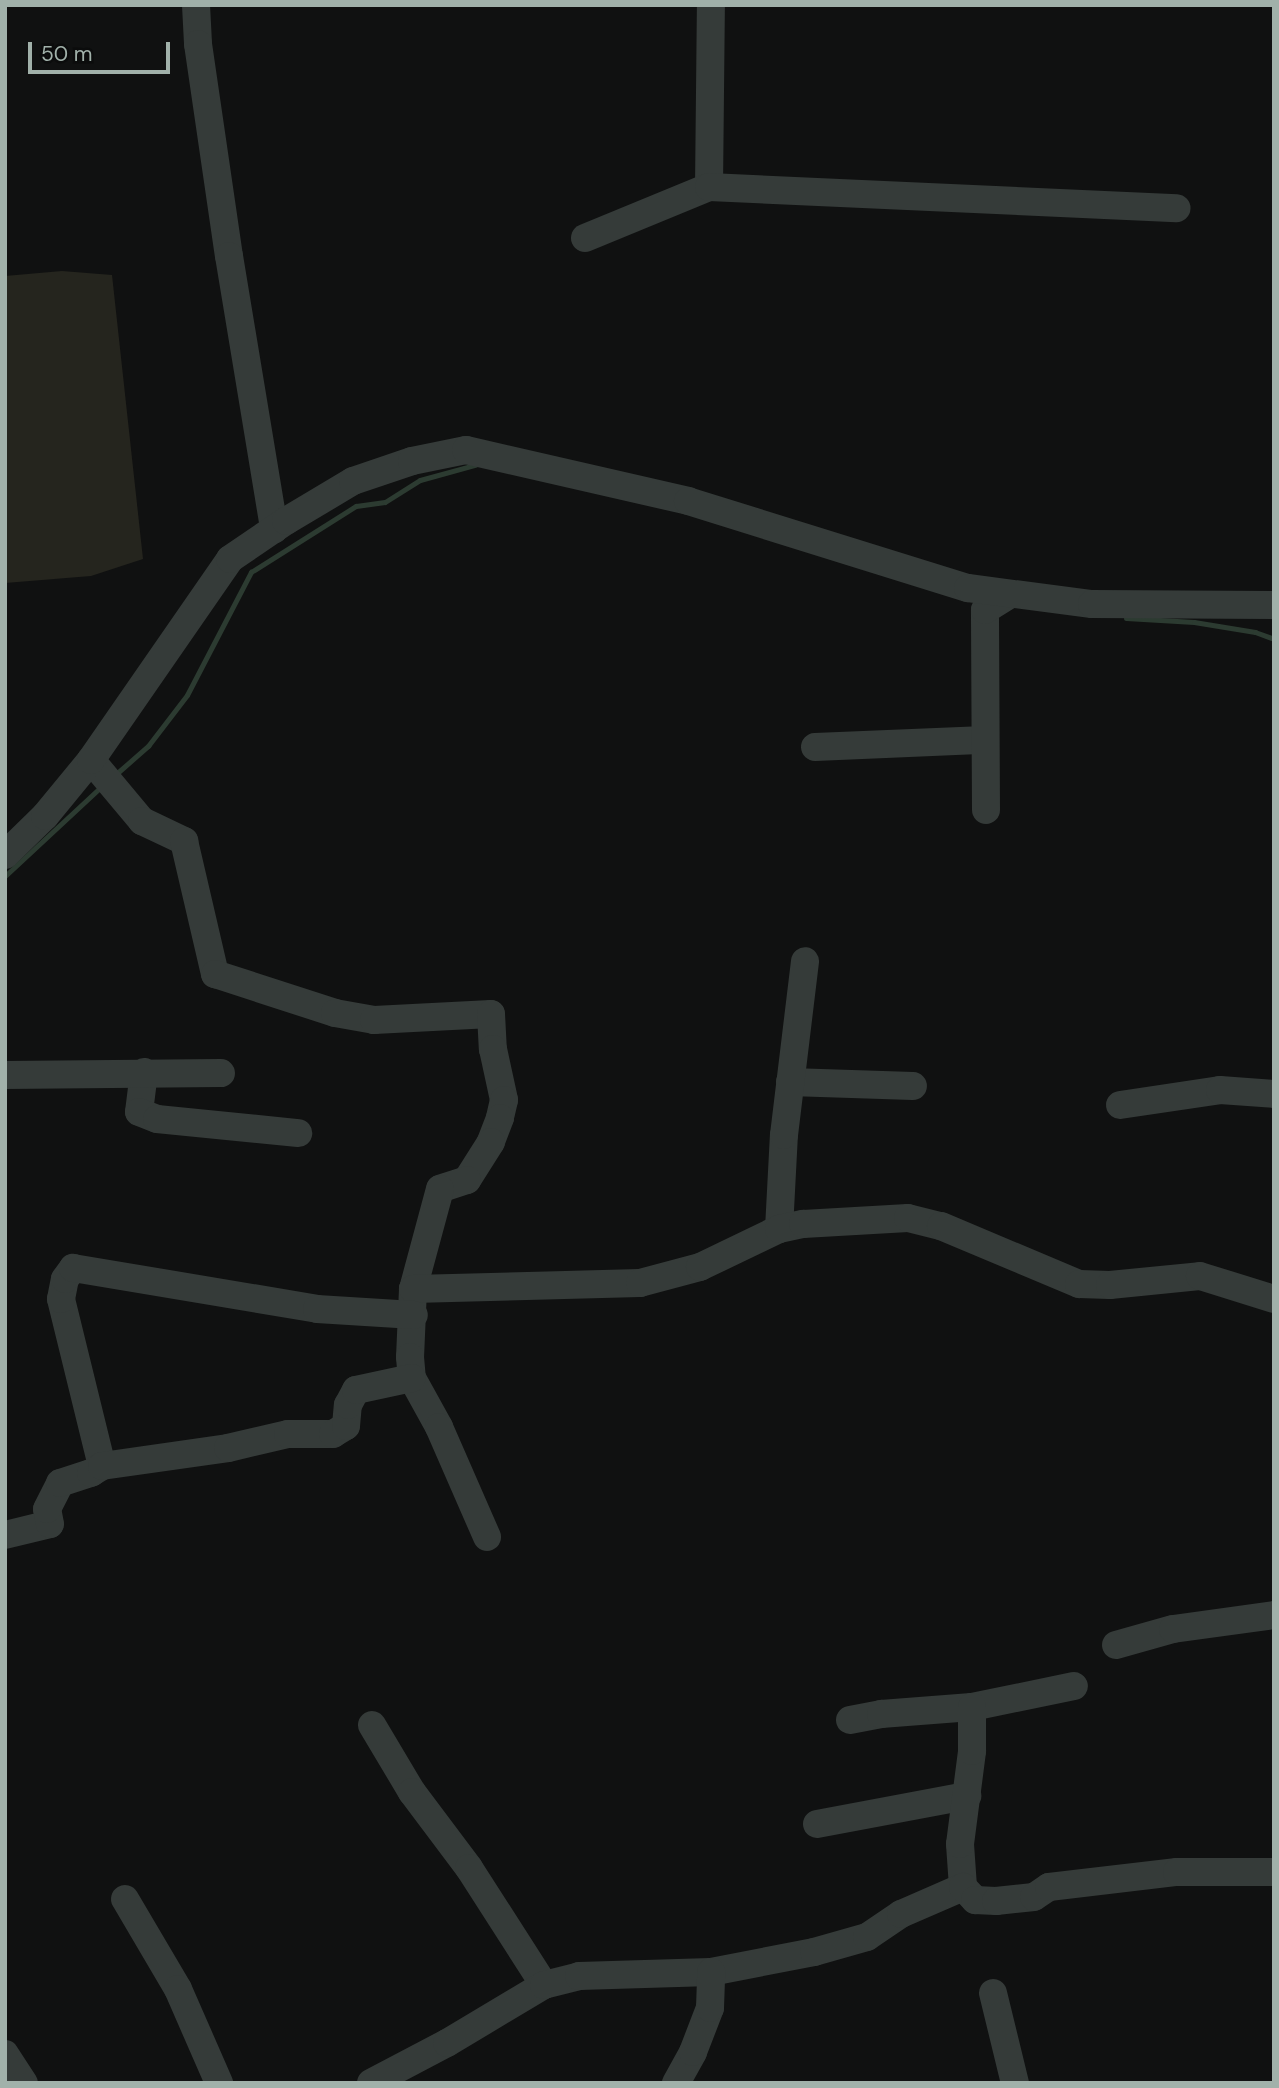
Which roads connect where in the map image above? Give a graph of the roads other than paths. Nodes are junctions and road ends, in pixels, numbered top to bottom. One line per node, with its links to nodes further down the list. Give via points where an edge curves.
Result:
1 (196, 5): 6 (street, via 229,256)
2 (711, 5): 3 (street)
3 (709, 187): 4 (street); 5 (street)
4 (1177, 208)
5 (585, 238)
6 (274, 529): 7 (street, via 353,481 411,461 466,450 688,500 968,588); 11 (street, via 230,559)
7 (1009, 595): 8 (street, via 1092,604); 9 (street, via 985,610)
8 (1274, 605)
9 (985, 740): 10 (street); 12 (street)
10 (815, 747)
11 (91, 760): 13 (street); 25 (street, via 142,821 184,841 215,974 335,1013 374,1020 491,1014 504,1100 500,1118 467,1180 440,1189)
12 (986, 810)
13 (5, 855)
14 (805, 961): 18 (street)
15 (144, 1072): 16 (street); 17 (street); 22 (street, via 139,1112 156,1119)
16 (221, 1073)
17 (5, 1075)
18 (790, 1082): 19 (street); 23 (street)
19 (913, 1086)
20 (1274, 1094): 21 (street, via 1220,1090)
21 (1120, 1105)
22 (298, 1133)
23 (779, 1229): 24 (street, via 908,1218 941,1226 1079,1284 1200,1276); 25 (street, via 700,1267 640,1283)
24 (1274, 1299)
25 (414, 1302): 26 (street); 27 (street, via 317,1309 73,1268 61,1299)
26 (412, 1378): 27 (street, via 356,1390 348,1405 346,1426 333,1434 288,1434 228,1448); 29 (street, via 439,1427)
27 (102, 1466): 28 (street, via 60,1483 47,1509 50,1524)
28 (5, 1535)
29 (487, 1537)
30 (1274, 1615): 31 (street, via 1173,1629)
31 (1116, 1646)
32 (1074, 1686): 33 (street)
33 (972, 1707): 34 (street); 36 (street)
34 (850, 1720)
35 (372, 1725): 42 (street, via 412,1792 469,1868)
36 (967, 1797): 37 (street); 39 (street, via 960,1844)
37 (817, 1824)
38 (1274, 1872): 39 (street, via 1177,1872 1049,1887 1034,1897 996,1901 975,1900)
39 (963, 1887): 41 (street, via 901,1914 867,1937)
40 (125, 1899): 46 (street, via 178,1989)
41 (711, 1972): 42 (street, via 579,1976); 48 (street, via 710,2008 694,2052)
42 (544, 1985): 47 (street)
43 (993, 1993): 49 (street)
44 (5, 2054): 45 (street)
45 (24, 2083)
46 (219, 2083)
47 (371, 2083)
48 (676, 2083)
49 (1015, 2083)

